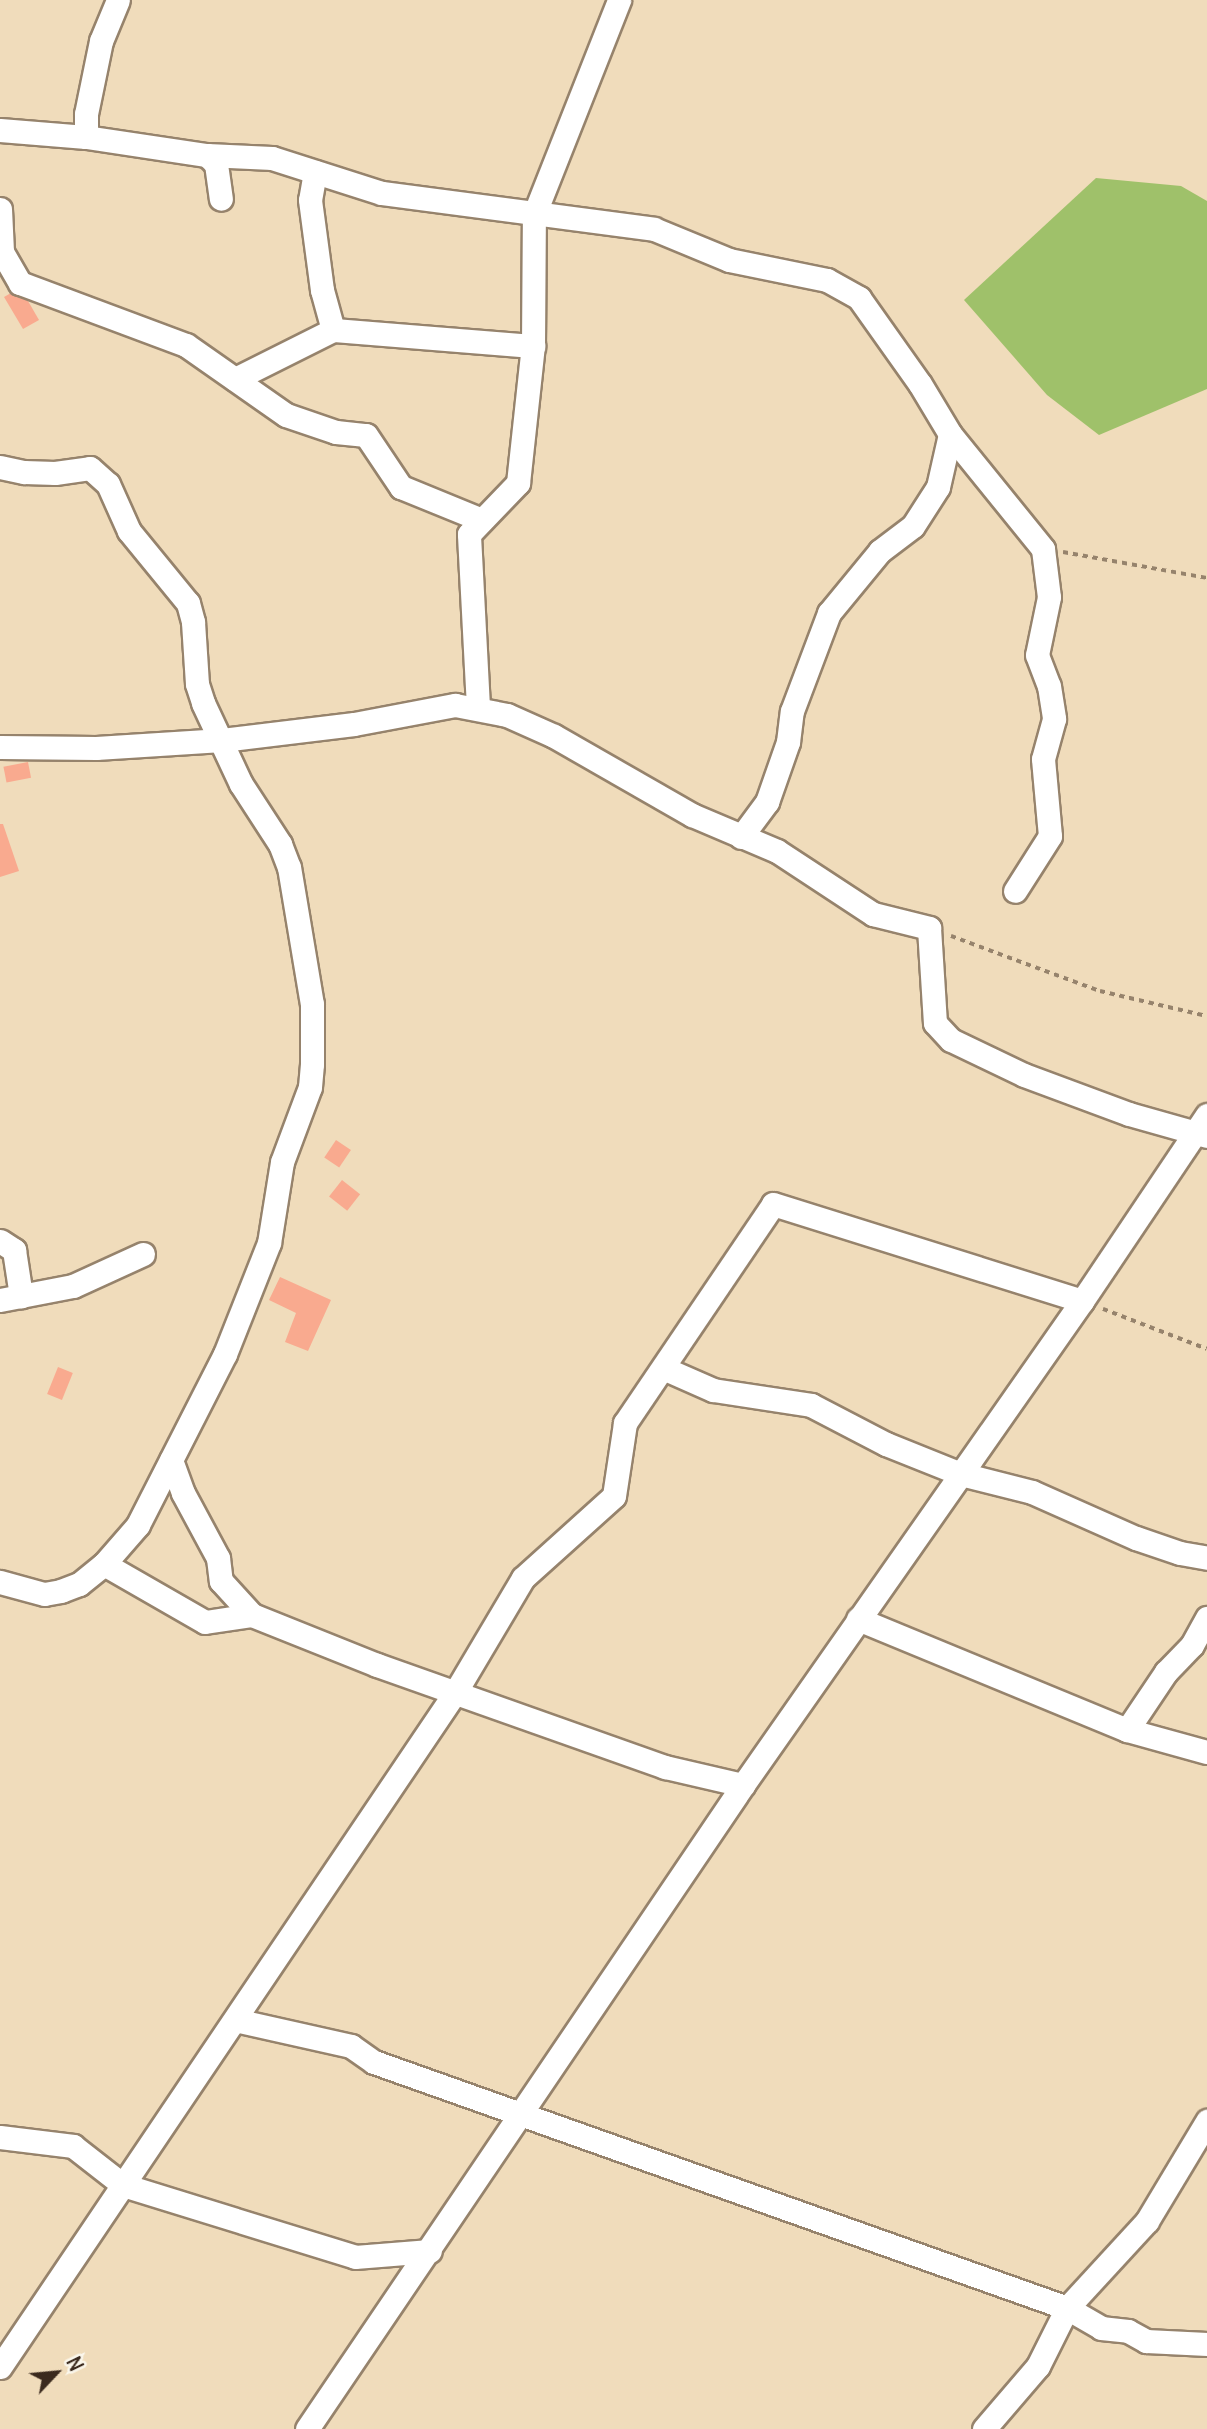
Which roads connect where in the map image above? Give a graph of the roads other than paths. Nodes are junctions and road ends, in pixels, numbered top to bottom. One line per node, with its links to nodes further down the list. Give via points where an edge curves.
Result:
1 (118, 0): 4 (street, via 101,41 86,114)
2 (619, 0): 9 (street)
3 (0, 130): 4 (street)
4 (86, 137): 5 (street)
5 (207, 155): 6 (street, via 272,158); 7 (street, via 216,164)
6 (315, 172): 9 (street, via 382,193); 10 (street, via 310,200 322,290)
7 (221, 198)
8 (0, 209): 12 (street, via 2,252 20,283 174,340)
9 (534, 215): 11 (street); 13 (street, via 654,229 729,260 827,280 859,298)
10 (333, 330): 11 (street); 12 (street)
11 (533, 346): 15 (street, via 518,483)
12 (234, 379): 15 (street, via 286,415 336,432 366,435 401,487)
13 (950, 434): 19 (street, via 938,487 913,526 880,551 829,613 792,711 788,742 767,802); 20 (street, via 1043,549 1049,597 1037,655 1049,686 1054,719 1043,759 1050,836)
14 (0, 467): 17 (street, via 35,472 90,468 108,484 128,531 188,603 197,684)
15 (482, 520): 16 (street, via 469,534)
16 (478, 707): 17 (street, via 455,705 354,724); 19 (street, via 554,736 660,798)
17 (222, 740): 18 (street, via 96,748); 27 (street, via 241,784 280,844 289,867 312,1004 312,1063 310,1087 282,1162 269,1243 225,1354)
18 (0, 747)
19 (741, 837): 21 (street, via 776,851 873,914 929,928 935,1023 951,1040 1024,1075 1129,1114)
20 (1015, 891)
21 (1203, 1128): 25 (street)
22 (0, 1241): 24 (street, via 14,1250)
23 (142, 1254): 24 (street, via 74,1286)
24 (11, 1298)
25 (1082, 1301): 26 (street, via 773,1204); 28 (street)
26 (663, 1368): 28 (street, via 713,1390 811,1405 886,1444); 35 (street, via 625,1423 614,1496 523,1578)
27 (171, 1460): 30 (street, via 138,1525); 32 (street, via 218,1558 221,1581)
28 (961, 1474): 29 (street, via 1032,1492 1136,1538); 34 (street)
29 (1207, 1558)
30 (104, 1564): 31 (street, via 79,1584 44,1594); 32 (street, via 205,1622)
31 (0, 1582)
32 (252, 1615): 35 (street)
33 (1207, 1618): 36 (street)
34 (859, 1619): 36 (street); 38 (street)
35 (456, 1691): 38 (street, via 665,1767); 39 (street)
36 (1128, 1730): 37 (street)
37 (1207, 1752)
38 (743, 1784): 40 (street)
39 (235, 2020): 40 (street, via 351,2046 374,2062); 43 (street)
40 (521, 2115): 44 (street); 45 (street)
41 (1207, 2121): 45 (street, via 1147,2221)
42 (0, 2137): 43 (street, via 73,2146)
43 (123, 2185): 44 (street, via 355,2257); 47 (street)
44 (430, 2251): 48 (street)
45 (1067, 2308): 46 (street, via 1101,2329 1128,2331 1146,2341); 49 (street, via 1038,2365)
46 (1207, 2344)
47 (0, 2367)
48 (307, 2429)
49 (984, 2429)

